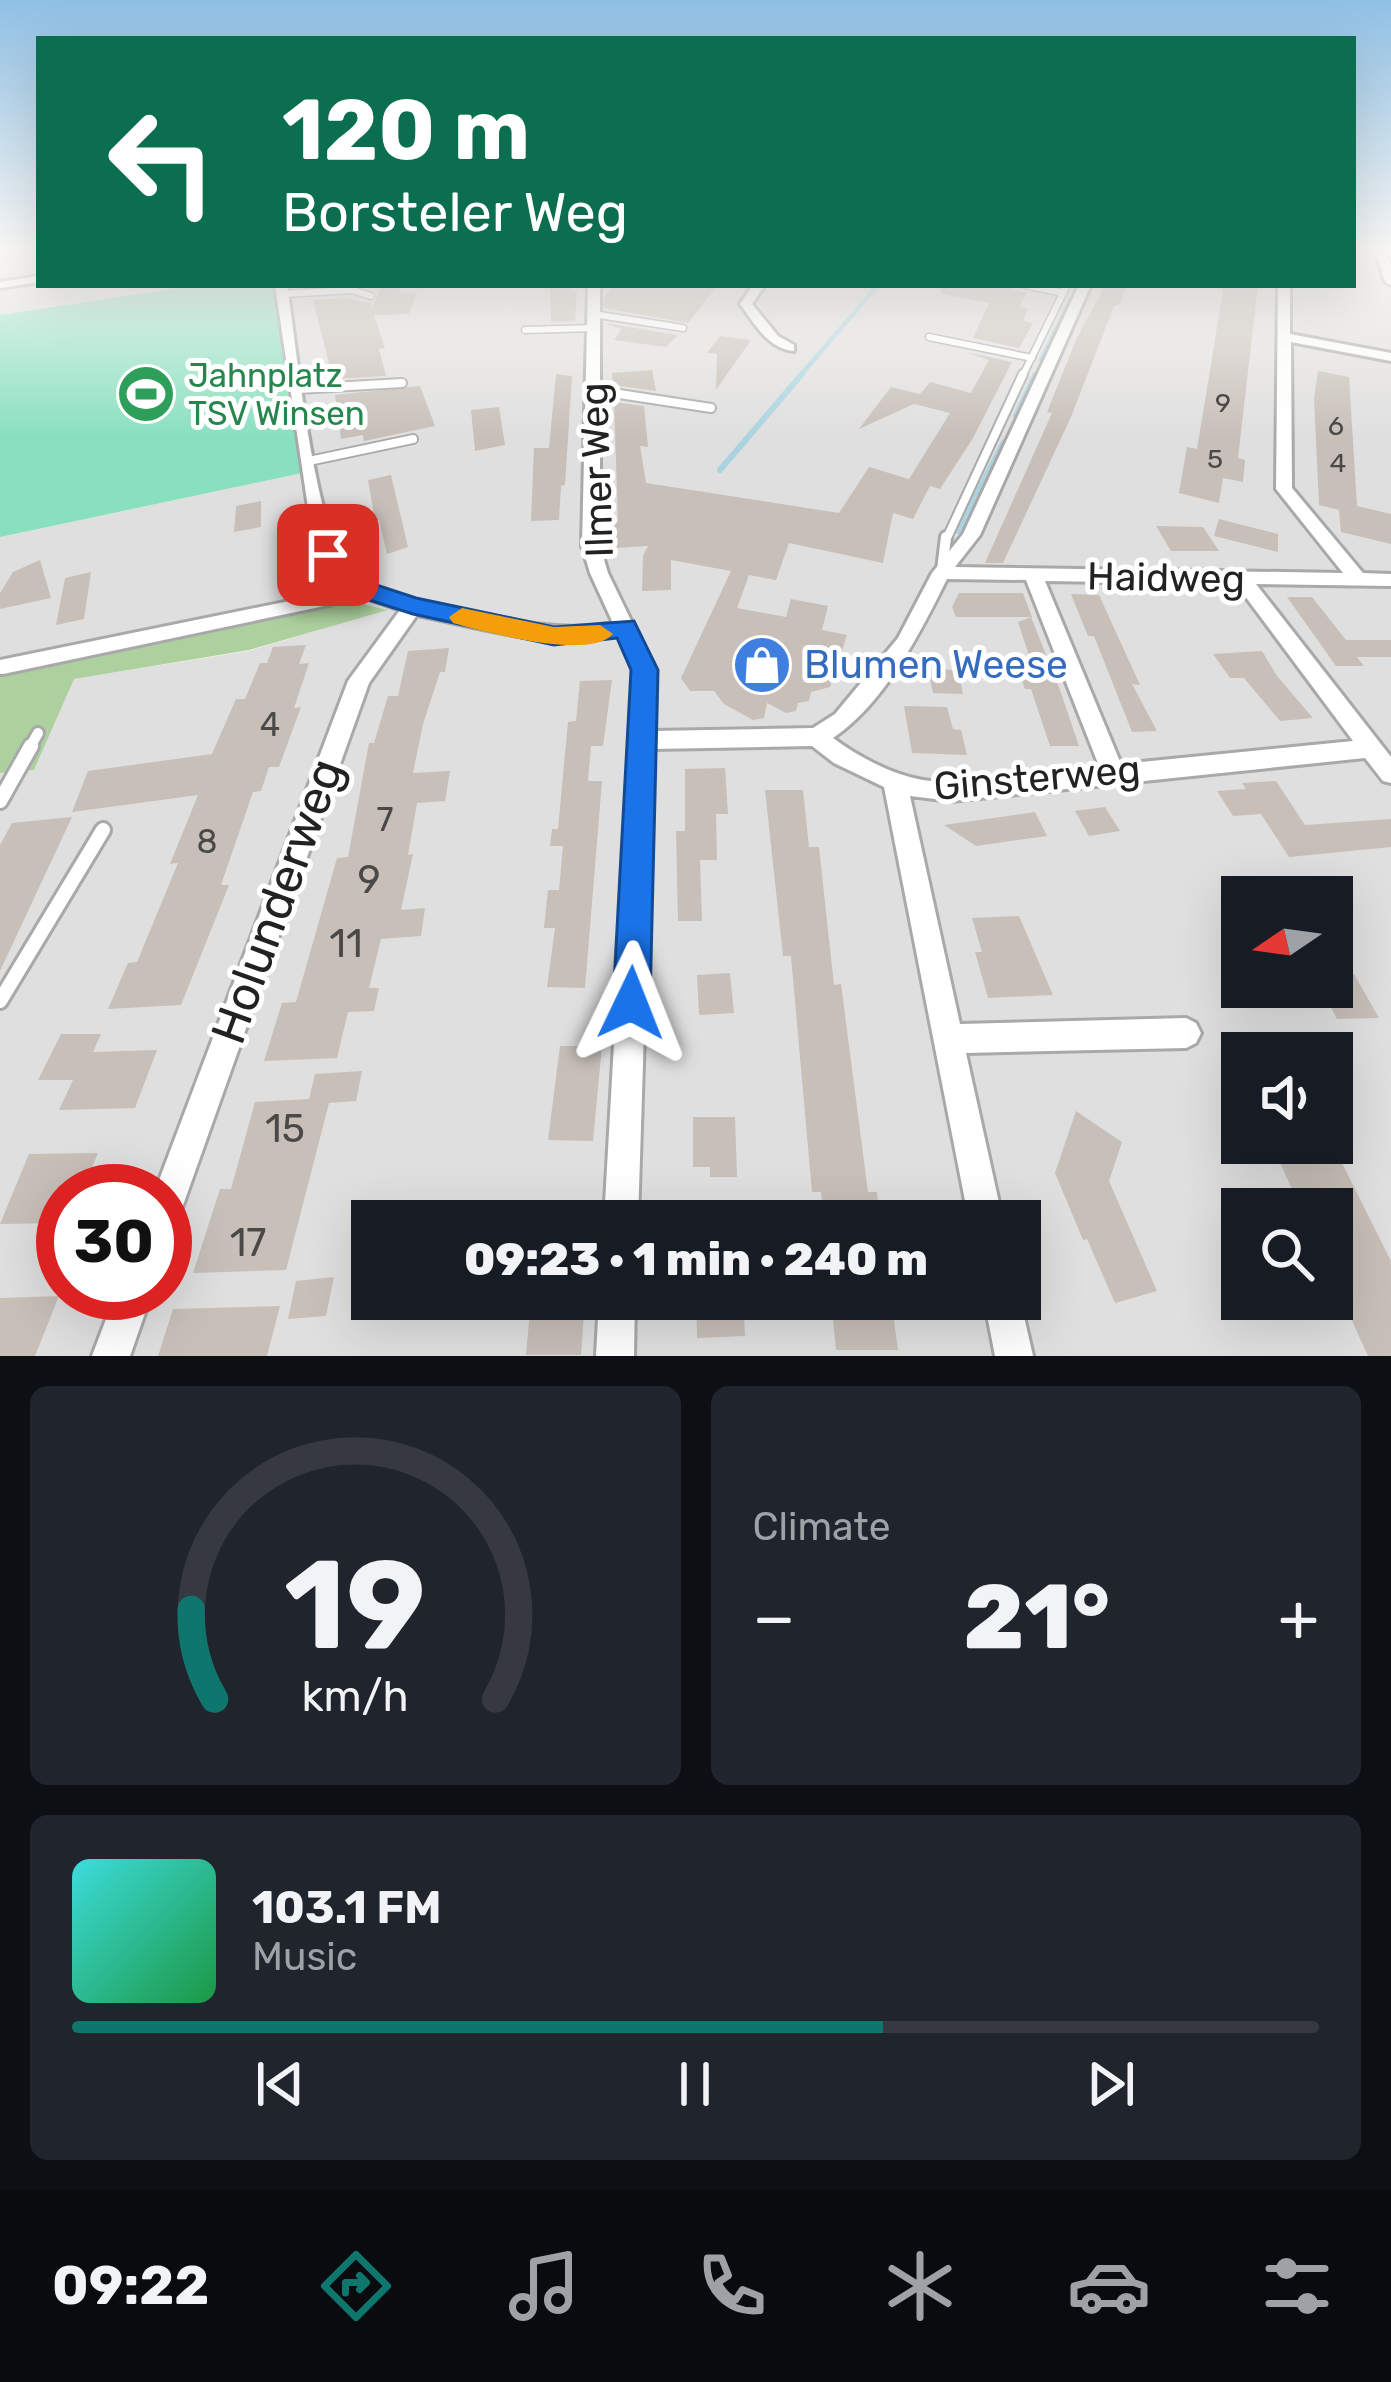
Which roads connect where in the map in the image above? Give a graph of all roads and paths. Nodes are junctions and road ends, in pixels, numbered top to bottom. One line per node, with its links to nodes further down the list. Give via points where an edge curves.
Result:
1 (285, 311): 16 (street)
2 (593, 311): 7 (street, Ilmer Weg)
3 (751, 311): 12 (street)
4 (1054, 311): 14 (lane)
5 (1073, 311): 21 (street, via 971,536)
6 (1284, 311): 11 (street)
7 (593, 321): 8 (lane); 9 (lane); 17 (street, Ilmer Weg)
8 (682, 328)
9 (525, 330)
10 (929, 337): 14 (lane)
11 (1284, 337): 13 (street); 24 (street, via 1284,489)
12 (789, 348)
13 (1391, 357)
14 (1032, 358): 21 (lane, via 947,529)
15 (402, 383): 16 (lane)
16 (298, 388): 20 (street)
17 (592, 390): 18 (lane); 28 (street, Ilmer Weg, via 591,546)
18 (711, 409)
19 (413, 439): 20 (lane)
20 (309, 460): 26 (street, via 328,555)
21 (941, 573): 22 (street, Haidweg); 31 (street, via 906,642 842,720)
22 (1033, 575): 23 (street, Haidweg); 34 (street)
23 (1242, 579): 24 (street, Haidweg); 33 (street)
24 (1358, 580): 25 (street, Haidweg)
25 (1391, 580)
26 (356, 587): 27 (street); 29 (street)
27 (413, 606): 28 (street, via 554,636); 42 (street, Holunderweg, via 359,681)
28 (625, 627): 32 (street, Ilmer Weg, via 645,670)
29 (3, 667)
30 (38, 733): 37 (lane)
31 (817, 737): 32 (street); 36 (street, Ginsterweg)
32 (643, 740): 43 (street, Ilmer Weg)
33 (1372, 748): 34 (street, Ginsterweg); 35 (street)
34 (1113, 772): 36 (street, Ginsterweg, via 951,790)
35 (1391, 774)
36 (895, 781): 41 (street)
37 (0, 801)
38 (103, 830): 39 (lane)
39 (0, 1001)
40 (1186, 1034): 41 (street)
41 (948, 1039): 44 (street)
42 (181, 1164)
43 (622, 1200)
44 (982, 1200)
45 (124, 1320): 48 (street)
46 (616, 1320): 49 (street)
47 (1006, 1320): 50 (street)
48 (111, 1356)
49 (614, 1356)
50 (1014, 1356)

